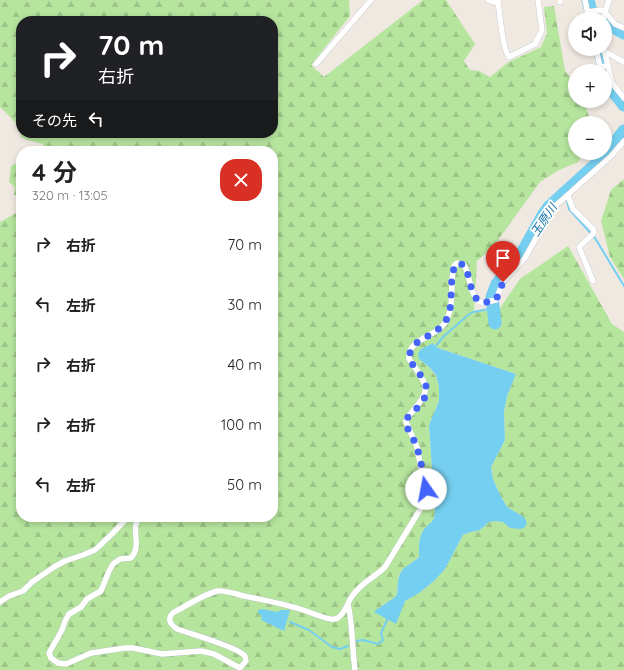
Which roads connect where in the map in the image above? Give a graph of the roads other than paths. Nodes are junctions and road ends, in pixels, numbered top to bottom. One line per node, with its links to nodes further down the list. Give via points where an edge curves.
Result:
1 (371, 0): 14 (street)
2 (488, 0): 6 (street)
3 (538, 0): 6 (street, via 542,30 535,44 508,57)
4 (585, 0): 7 (street)
5 (609, 0): 9 (street)
6 (498, 2)
7 (590, 11): 8 (street)
8 (603, 12)
9 (605, 12)
10 (612, 21): 11 (street)
11 (624, 28)
12 (612, 55): 13 (street)
13 (624, 62)
14 (316, 64)
15 (612, 84): 16 (street)
16 (624, 98)
17 (624, 141): 18 (street)
18 (568, 196): 19 (street, via 573,209 593,229 593,234 579,247); 23 (street, via 552,209 525,258 503,282 493,300 482,303 474,297 464,265 457,263 453,270 452,296 444,323 434,333 415,343 410,351 410,359 426,385 424,397 406,422 417,447 426,496 385,567 356,591)
19 (594, 282)
20 (123, 522): 22 (street, via 95,550 54,567 23,591)
21 (137, 522): 23 (street, via 135,554 113,564 101,591 69,614 50,653 51,658 58,663 66,664 91,653 133,648 162,654 201,651 214,654 240,668 246,661 240,652 177,629 170,622 172,613 202,596 218,591 296,607 334,620 344,612)
22 (0, 602)
23 (348, 604): 24 (street)
24 (355, 670)

